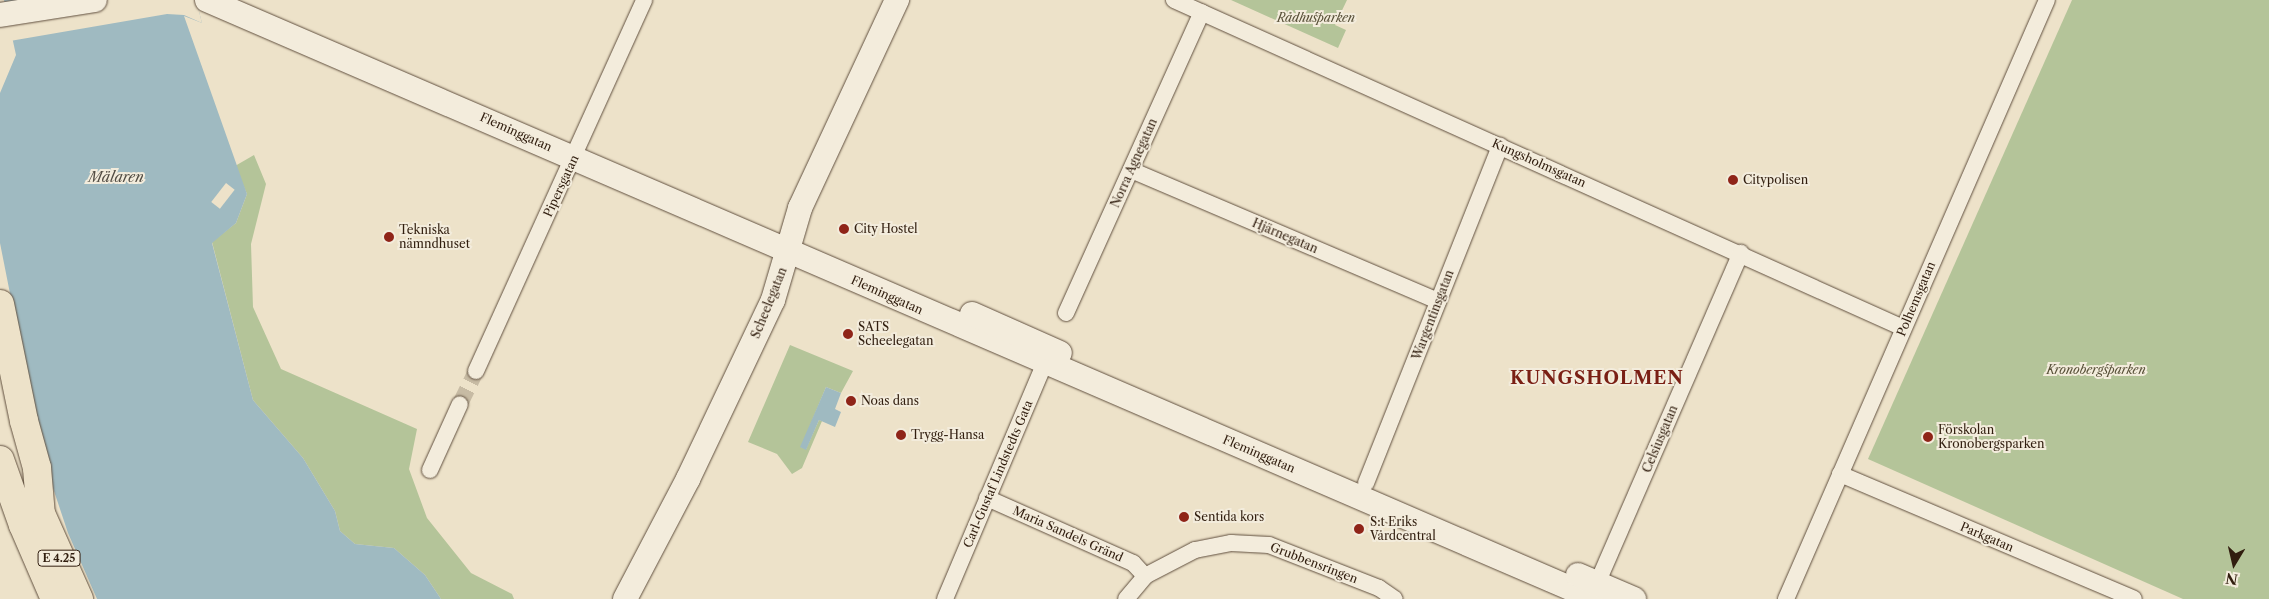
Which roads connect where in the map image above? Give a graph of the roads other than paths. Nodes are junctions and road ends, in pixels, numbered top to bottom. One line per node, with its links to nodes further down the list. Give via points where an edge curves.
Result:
1 (95, 0): 9 (street)
2 (207, 0): 11 (street, Fleminggatan)
3 (254, 0): 11 (street, Fleminggatan, via 268,10)
4 (644, 0): 11 (street, Pipersgatan)
5 (897, 0): 13 (street, Scheelegatan, via 800,208)
6 (1174, 0): 8 (street, Kungsholmsgatan)
7 (2046, 0): 18 (street, Polhemsgatan)
8 (1202, 12): 10 (street, Kungsholmsgatan); 12 (street, Norra Agnegatan)
9 (0, 15)
10 (1500, 146): 14 (street, Kungsholmsgatan); 15 (street, Wargentinsgatan)
11 (578, 151): 13 (street, Fleminggatan); 20 (street, Pipersgatan)
12 (1131, 170): 15 (street, Hjärnegatan); 17 (street, Norra Agnegatan)
13 (791, 245): 19 (street, Fleminggatan); 35 (street, Scheelegatan, via 773,300 688,479)
14 (1741, 253): 18 (street, Kungsholmsgatan); 31 (street, Celsiusgatan)
15 (1438, 302): 26 (street, Wargentinsgatan)
16 (0, 304): 29 (highway, via 37,468)
17 (1066, 313)
18 (1903, 328): 25 (street, Polhemsgatan)
19 (1048, 356): 26 (street, Fleminggatan); 27 (street, Carl-Gustaf Lindstedts Gata); 31 (street, Fleminggatan)
20 (476, 371)
21 (0, 402): 29 (highway, E 4.25)
22 (460, 404): 24 (street)
23 (0, 460): 33 (highway, E 4.25, via 23,525)
24 (430, 470)
25 (1840, 474): 40 (street, Polhemsgatan); 41 (street, Parkgatan)
26 (1366, 483): 31 (street, Fleminggatan)
27 (988, 498): 30 (street, Maria Sandels Gränd, via 1133,563); 36 (street, Carl-Gustaf Lindstedts Gata)
28 (0, 507): 32 (highway, via 29,565)
29 (41, 516): 34 (highway, E 4.25)
30 (1145, 576): 37 (street, Grubbensringen); 38 (street, Grubbensringen, via 1195,550 1230,543 1269,545 1379,588)
31 (1595, 593): 39 (street, Fleminggatan)
32 (51, 599)
33 (55, 599)
34 (79, 599)
35 (625, 599)
36 (945, 599)
37 (1126, 599)
38 (1395, 599)
39 (1634, 599)
40 (1786, 599)
41 (2134, 599)

